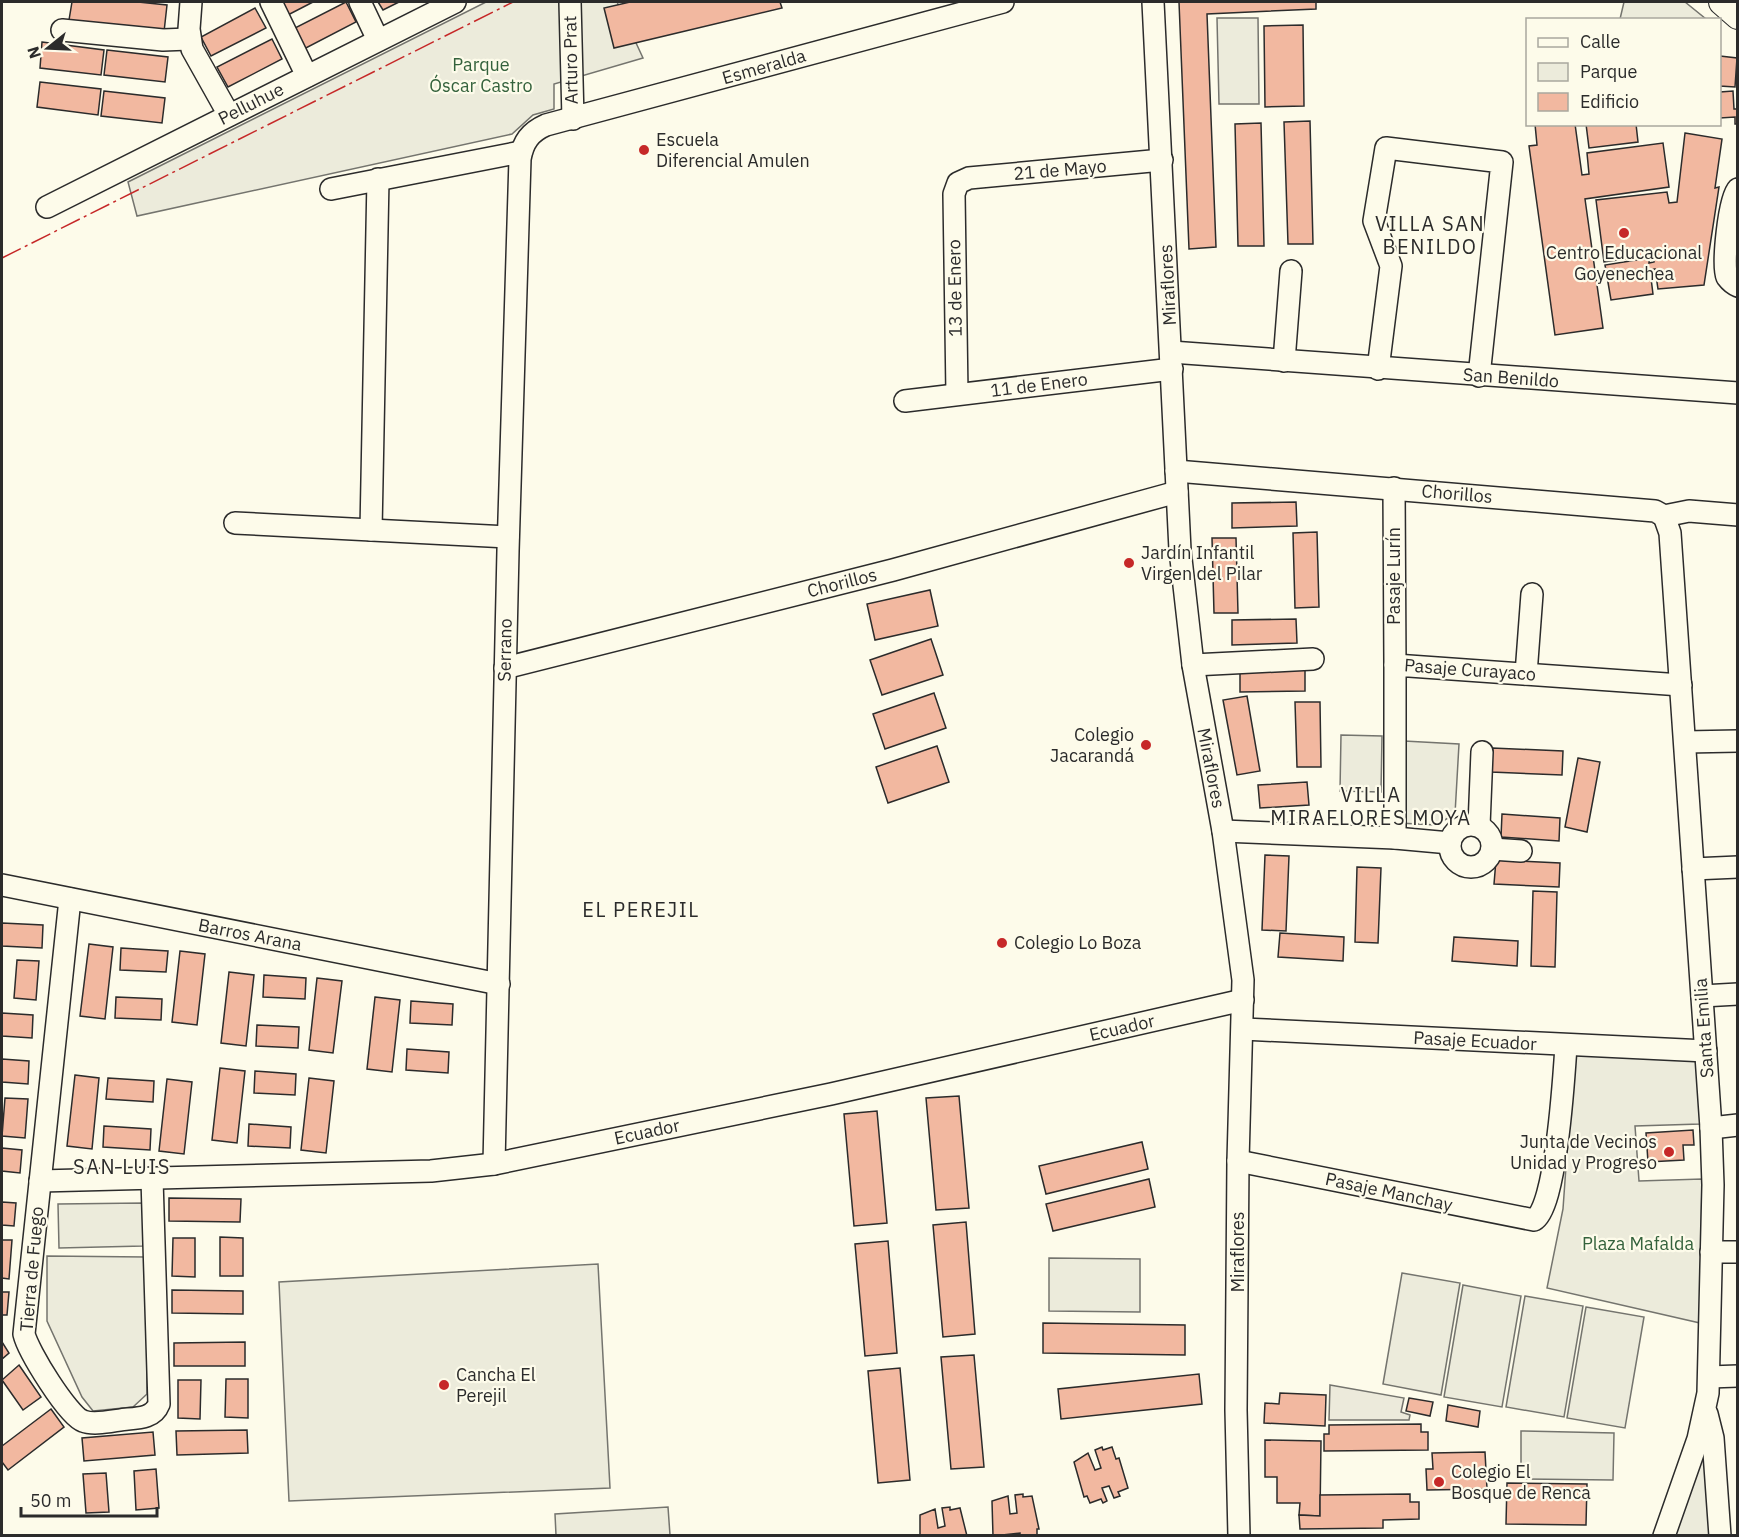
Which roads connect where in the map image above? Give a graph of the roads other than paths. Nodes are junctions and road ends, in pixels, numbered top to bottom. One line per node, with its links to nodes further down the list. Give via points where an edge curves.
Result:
1 (191, 2): 11 (street)
2 (271, 2): 13 (street)
3 (360, 2): 12 (street)
4 (455, 2): 12 (street, Pelluhue)
5 (570, 2): 15 (street, Arturo Prat)
6 (1004, 2): 15 (street, Esmeralda)
7 (1153, 2): 17 (street, Miraflores)
8 (1722, 2): 9 (main road)
9 (1737, 16)
10 (62, 30): 11 (street)
11 (189, 39): 14 (street)
12 (378, 40): 13 (street, Pelluhue)
13 (307, 76): 14 (street, Pelluhue)
14 (229, 115): 22 (street, Pelluhue)
15 (573, 118): 16 (street, Esmeralda, via 539,128)
16 (524, 145): 18 (street, Esmeralda); 38 (street, Serrano)
17 (1162, 160): 19 (street, 21 de Mayo, via 969,178); 25 (street, Miraflores)
18 (378, 179): 20 (street, Esmeralda); 37 (street)
19 (958, 183): 30 (street, 13 de Enero, via 954,194)
20 (331, 189)
21 (1737, 189): 24 (street, via 1731,200 1726,270)
22 (47, 207)
23 (1291, 271): 26 (street)
24 (1734, 284)
25 (1172, 361): 26 (street, San Benildo); 30 (street, 11 de Enero); 32 (street, Miraflores)
26 (1284, 361): 27 (street, San Benildo)
27 (1378, 369): 28 (street, San Benildo); 28 (street, via 1391,266 1374,221 1386,148 1502,162)
28 (1479, 376): 29 (street, San Benildo)
29 (1737, 393)
30 (957, 394): 31 (street, 11 de Enero)
31 (905, 401)
32 (1176, 481): 33 (street, Chorillos); 41 (street, Miraflores); 43 (street, Chorillos, via 893,570)
33 (1394, 488): 35 (street, Chorillos, via 1655,511); 42 (street, Pasaje Lurín)
34 (1737, 515): 35 (street, Chorillos, via 1689,511)
35 (1664, 516): 45 (street, Santa Emilia, via 1670,532)
36 (235, 523): 37 (street)
37 (371, 530): 38 (street)
38 (508, 537): 43 (street, Serrano)
39 (1532, 594): 44 (street)
40 (1313, 659): 41 (street)
41 (1193, 665): 50 (street, Miraflores)
42 (1395, 665): 44 (street, Pasaje Curayaco); 51 (street, Pasaje Curayaco)
43 (505, 668): 59 (street, Serrano)
44 (1527, 674): 45 (street, Pasaje Curayaco)
45 (1681, 685): 47 (street, Santa Emilia)
46 (1737, 741): 47 (street)
47 (1685, 742): 56 (street, Santa Emilia)
48 (1482, 752): 49 (street)
49 (1479, 826): 52 (street, via 1457,831); 53 (street)
50 (1223, 831): 51 (street); 62 (street, Miraflores, via 1241,954)
51 (1395, 838): 52 (street)
52 (1450, 843): 53 (street, via 1457,863 1467,866 1482,865)
53 (1492, 849): 54 (street)
54 (1521, 851)
55 (1737, 867): 56 (street)
56 (1693, 869): 61 (street, Santa Emilia)
57 (2, 885): 58 (street, Barros Arana)
58 (70, 899): 59 (street, Barros Arana); 71 (street, Tierra de Fuego)
59 (498, 984): 69 (street, Serrano)
60 (1737, 994): 61 (street)
61 (1702, 996): 65 (street, Santa Emilia)
62 (1243, 1000): 63 (street, Miraflores); 69 (street, Ecuador, via 864,1087)
63 (1243, 1029): 64 (street, Pasaje Ecuador); 68 (street, Miraflores)
64 (1566, 1046): 65 (street, Pasaje Ecuador); 68 (street, Pasaje Manchay, via 1556,1154 1539,1218 1528,1221)
65 (1706, 1051): 67 (street, Santa Emilia)
66 (1737, 1125): 67 (street)
67 (1711, 1128): 72 (street, Santa Emilia)
68 (1238, 1161): 77 (street, Miraflores)
69 (494, 1164): 70 (street, Ecuador, via 431,1171)
70 (152, 1179): 71 (street, Ecuador); 71 (street, Tierra de Fuego, via 159,1404 152,1414 141,1418 88,1423 70,1410 33,1358 24,1334)
71 (39, 1181)
72 (1711, 1252): 73 (street); 75 (street, Santa Emilia)
73 (1737, 1252)
74 (1737, 1376): 75 (street)
75 (1709, 1377): 76 (street, Santa Emilia)
76 (1705, 1409): 78 (street, Santa Emilia); 79 (street, via 1713,1438)
77 (1239, 1536)
78 (1664, 1536)
79 (1720, 1536)

